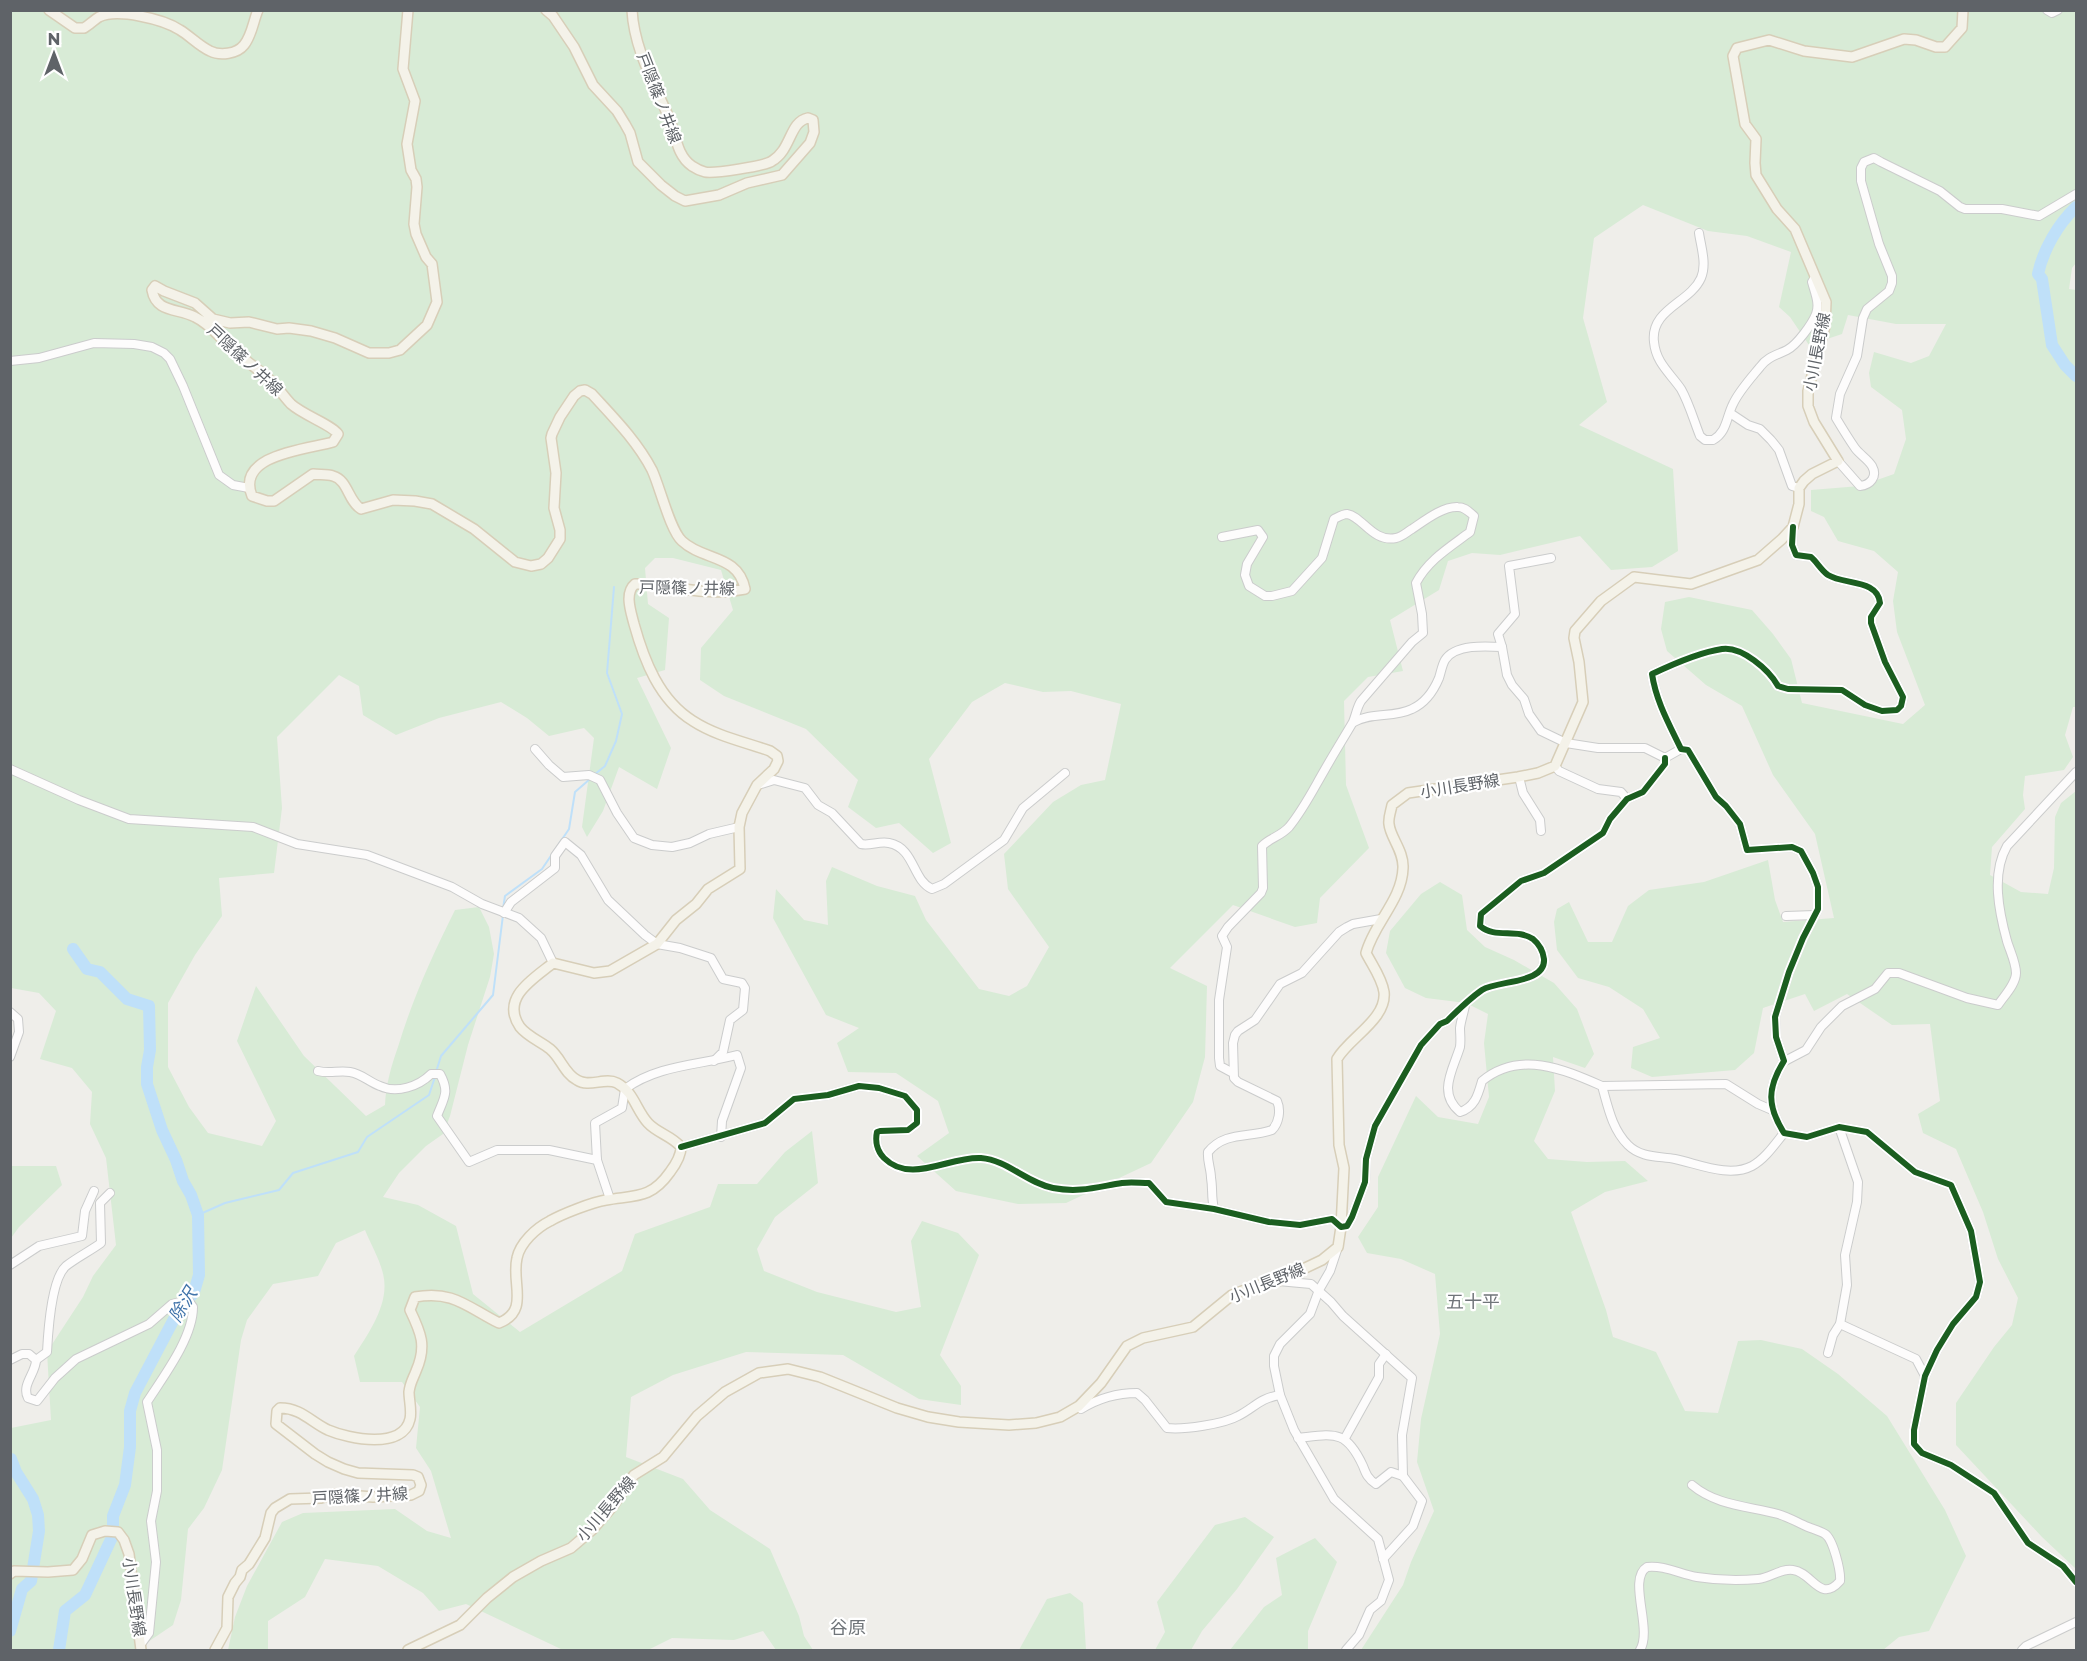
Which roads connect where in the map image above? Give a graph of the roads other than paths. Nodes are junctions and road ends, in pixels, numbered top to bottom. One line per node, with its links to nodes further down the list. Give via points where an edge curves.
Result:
1 (49, 10): 2 (main road, via 75,28 116,14 168,23 211,52 223,54 243,47)
2 (258, 10)
3 (408, 10): 15 (main road, 戸隠篠ノ井線, via 403,69 415,101 407,144 417,187 414,224 432,264 436,302 427,325 400,350 369,353 310,331 213,319 195,303 155,286 152,290 161,307 182,311 206,323 291,404 338,434 333,442 296,449 264,461 253,472)
4 (546, 10): 5 (main road, 戸隠篠ノ井線, via 574,47 593,85 625,124 638,162 675,196 685,201 719,195 782,175 810,143 813,120 801,119 785,150 770,163 705,172 691,165 679,151 670,119 647,71)
5 (632, 10)
6 (1963, 10): 11 (main road, 小川長野線, via 1962,28 1945,47 1904,39 1852,57 1804,51 1769,40 1737,48 1733,56 1736,81 1745,124 1756,139 1756,175 1795,229)
7 (2047, 10): 8 (street)
8 (2058, 10)
9 (2076, 194): 14 (street, via 2039,216 2002,209 1965,209 1940,191 1874,158 1864,162 1861,181 1892,283 1863,318 1857,356 1840,394 1836,418 1856,450 1872,466 1873,480 1860,486)
10 (1699, 232): 13 (street, via 1702,276 1692,290 1661,316 1653,339 1660,363 1681,390 1700,436 1705,440 1719,437)
11 (1815, 277): 13 (street, via 1812,282 1818,303 1812,322 1798,342 1762,364); 14 (main road, 小川長野線, via 1826,311 1808,406)
12 (10, 361): 15 (street, via 39,358 94,343 134,344 164,353 183,386 219,475 233,485)
13 (1730, 413): 16 (street, via 1760,429 1771,440 1779,450 1792,486)
14 (1838, 461): 16 (main road, via 1812,474)
15 (249, 488): 31 (main road, 戸隠篠ノ井線, via 252,496 273,501 313,474 334,476 362,509 393,500 432,504 474,529 515,562 535,566 548,558 560,539 554,508 552,434 574,396 580,391 592,394 646,460 680,540 741,575 745,589 736,591 635,584 629,596 649,666 658,686 675,706 707,728 777,756 774,769)
16 (1799, 488): 17 (main road)
17 (1793, 527): 22 (main road, via 1758,560 1691,584 1634,577 1602,601 1575,631 1583,702); 23 (street, via 1796,555 1811,557 1828,575 1877,591 1880,603 1871,623 1885,663 1903,697 1901,706 1882,711 1842,690 1778,686 1756,661 1724,648 1652,674 1657,699)
18 (1222, 537): 21 (street, via 1261,532 1263,537 1245,575 1249,586 1272,596 1292,591 1322,558 1334,519 1341,516 1351,516 1387,538 1398,538 1447,509 1465,508 1474,516 1470,532 1445,549 1420,574 1416,583 1423,633 1367,692)
19 (1551, 558): 20 (street, via 1509,566 1515,614 1498,634)
20 (1502, 647): 21 (street, via 1473,646 1455,652 1446,658 1435,686 1412,710 1363,717); 22 (street, via 1507,675 1524,699 1529,714 1541,731)
21 (1352, 723): 47 (street, via 1301,811 1283,832 1262,846 1261,893 1222,936 1227,947 1219,1000 1219,1058 1220,1066)
22 (1566, 743): 25 (street, via 1645,748); 26 (main road)
23 (1681, 748): 25 (street); 36 (street, via 1688,750 1716,797 1740,824 1747,849 1792,847 1801,851 1818,887)
24 (535, 750): 33 (street, via 563,777 589,775 600,780 634,838 651,845 681,845)
25 (1665, 758): 32 (street, via 1665,764 1643,792)
26 (1555, 766): 30 (main road, 小川長野線); 32 (street, via 1598,789 1621,792)
27 (10, 769): 35 (street, via 129,819 253,827 297,844 367,855 452,887)
28 (2076, 772): 45 (street, via 2002,856 1998,890 2016,974 1998,1005 1899,973 1888,973 1875,989 1842,1006 1806,1050)
29 (1065, 773): 31 (street, via 1023,808 1004,840 932,889 902,849 887,842 861,844 805,788 774,780)
30 (1519, 777): 34 (street, via 1523,793 1540,820); 38 (main road, 小川長野線, via 1408,793 1392,806 1389,825 1400,849 1403,868 1398,893)
31 (757, 785): 33 (main road, 戸隠篠ノ井線)
32 (1627, 799): 41 (street, via 1603,833 1544,873 1521,882 1481,914 1480,926 1487,932 1524,934 1538,943 1544,964 1529,978 1491,986)
33 (739, 827): 39 (main road, 戸隠篠ノ井線, via 740,869 708,889)
34 (1541, 831)
35 (504, 913): 39 (street, via 555,868 555,856 566,842 581,855 608,900); 40 (street, via 519,918 541,938)
36 (1815, 915): 37 (street); 45 (street, via 1789,972 1775,1017)
37 (1786, 916)
38 (1381, 919): 47 (street, via 1353,924 1339,932 1302,973 1280,984 1255,1020 1235,1035); 60 (main road, 小川長野線, via 1366,953 1384,993 1382,1006 1337,1059 1339,1145 1344,1168)
39 (657, 944): 40 (main road, 戸隠篠ノ井線, via 610,971 594,973); 44 (street, via 711,958 723,979 738,981 745,988 743,1010 730,1020 723,1052)
40 (553, 963): 49 (main road, via 516,996 514,1013 521,1028 551,1050 576,1080 615,1082)
41 (1466, 1003): 48 (street, via 1448,1092 1460,1112 1477,1098 1482,1081 1507,1067 1561,1068); 60 (street, via 1440,1024 1407,1066 1375,1126 1366,1159 1365,1182 1353,1217 1347,1226)
42 (10, 1012): 43 (street, via 18,1019 19,1032)
43 (10, 1057)
44 (714, 1061): 49 (street, via 665,1070 636,1080); 53 (street, via 737,1055 741,1068 722,1120)
45 (1783, 1062): 50 (street, via 1771,1089)
46 (318, 1071): 55 (street, via 349,1072 367,1077 381,1087 400,1088 440,1074 447,1087 437,1116 470,1162 497,1150 549,1150)
47 (1233, 1073): 59 (street, via 1238,1082 1277,1101 1279,1117 1272,1130 1222,1140 1208,1152)
48 (1602, 1086): 50 (street, via 1726,1084); 52 (street, via 1613,1125 1628,1146 1651,1158 1713,1169 1742,1169 1760,1160)
49 (625, 1089): 54 (main road, via 647,1122); 55 (street, via 622,1107 595,1123)
50 (1772, 1110): 52 (street)
51 (1839, 1127): 52 (street, via 1807,1137); 65 (street, via 1858,1182 1845,1255 1847,1285); 70 (street, via 1867,1132 1915,1172 1951,1185 1971,1231 1980,1282 1976,1298 1953,1324)
52 (1785, 1133)
53 (721, 1137): 54 (street); 59 (street, via 765,1123 794,1099 859,1086 873,1087 899,1093 917,1110 917,1123 908,1130 877,1132 881,1156 900,1168 914,1170 981,1158 1053,1188 1079,1191 1149,1183 1166,1202)
54 (681, 1147): 58 (main road, 戸隠篠ノ井線, via 681,1154 658,1187 643,1195)
55 (597, 1160): 58 (street)
56 (94, 1191): 62 (street, via 85,1211 82,1236 39,1246)
57 (110, 1193): 69 (street, via 100,1203 101,1244 64,1268 59,1277 49,1315 47,1352)
58 (610, 1199): 82 (main road, 戸隠篠ノ井線, via 548,1221 523,1244 517,1259 516,1310 510,1319 499,1323 449,1296 415,1297 410,1310 423,1340 417,1370 410,1382 411,1417 402,1431 383,1440 343,1435 290,1408 277,1411 276,1424 328,1462 358,1473 413,1475 421,1485 411,1495 334,1494 290,1499 274,1508 265,1538 228,1597 227,1628)
59 (1214, 1209): 60 (street, via 1300,1225 1332,1219)
60 (1341, 1227): 61 (main road, 小川長野線)
61 (1338, 1247): 63 (main road, 小川長野線, via 1322,1260); 64 (street)
62 (10, 1265)
63 (1278, 1281): 64 (street, via 1311,1284); 72 (main road, 小川長野線, via 1232,1294 1193,1327 1143,1338 1127,1346)
64 (1319, 1290): 67 (street); 71 (street, via 1311,1314 1280,1344 1274,1356)
65 (1840, 1324): 66 (street); 70 (street, via 1916,1359)
66 (1828, 1353)
67 (1386, 1354): 74 (street, via 1379,1364 1379,1377); 75 (street, via 1412,1378 1402,1435)
68 (10, 1360): 69 (street, via 29,1354)
69 (36, 1360): 81 (street, via 25,1394 33,1401 76,1359 149,1324 172,1304 188,1300 193,1307 190,1326 147,1402 157,1450 157,1491 151,1521 156,1562 149,1633)
70 (1925, 1376): 79 (street, via 1914,1443 1922,1453 1951,1465 1994,1493 2028,1543 2063,1566)
71 (1280, 1395): 72 (street, via 1266,1397 1237,1417 1191,1428 1167,1428 1137,1393 1110,1395 1081,1409); 73 (street)
72 (1079, 1406): 83 (main road, 小川長野線, via 1060,1417 1036,1423 959,1422 897,1408 820,1377 788,1369 759,1373 725,1392 697,1416 663,1457 634,1475 612,1507 571,1548 513,1577 460,1625)
73 (1298, 1438): 74 (street, via 1331,1434); 77 (street, via 1334,1499 1378,1539)
74 (1345, 1438): 75 (street, via 1357,1452 1369,1479 1376,1484 1391,1472)
75 (1403, 1476): 77 (street, via 1422,1501 1413,1526)
76 (1692, 1485): 85 (street, via 1719,1500 1778,1514 1827,1534 1840,1581 1828,1589 1800,1571 1788,1569 1760,1579 1719,1579 1647,1567 1640,1574 1639,1584 1644,1625)
77 (1383, 1559): 84 (street, via 1389,1580 1381,1601 1370,1610 1359,1635)
78 (10, 1574): 81 (main road, 小川長野線, via 21,1570 73,1570 92,1535 105,1530 118,1532 129,1554)
79 (2076, 1582)
80 (2076, 1622): 86 (street)
81 (141, 1647)
82 (214, 1650)
83 (408, 1650)
84 (1346, 1650)
85 (1640, 1650)
86 (2022, 1650)

